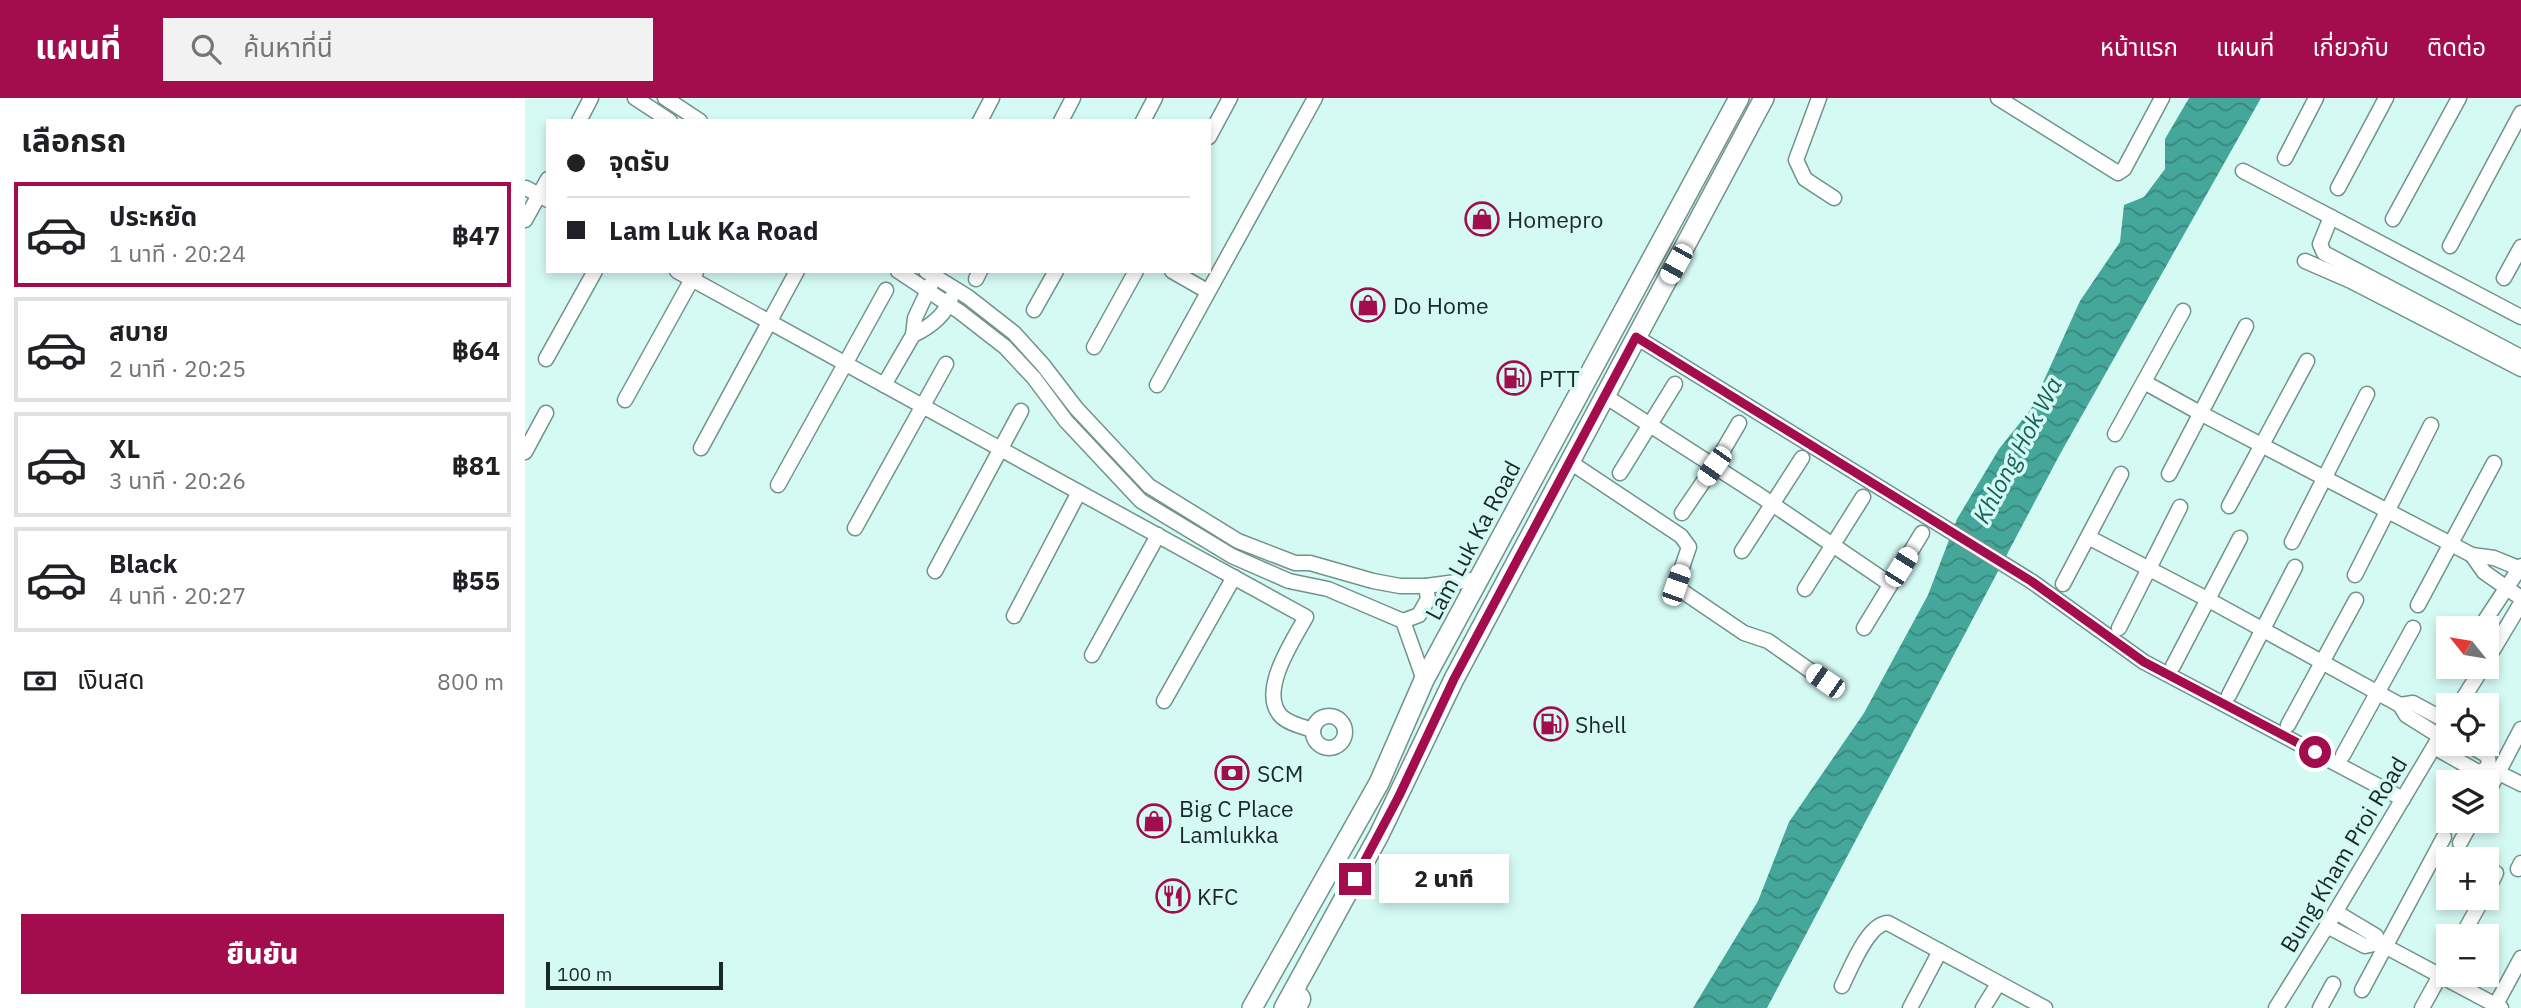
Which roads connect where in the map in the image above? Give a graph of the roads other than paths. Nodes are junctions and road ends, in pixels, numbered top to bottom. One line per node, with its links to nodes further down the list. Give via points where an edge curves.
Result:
1 (591, 98): 18 (street)
2 (635, 98): 19 (street)
3 (665, 98): 20 (street)
4 (992, 98): 21 (street)
5 (1073, 98): 22 (street)
6 (1155, 98): 23 (street)
7 (1230, 98): 24 (street)
8 (1315, 98): 48 (street)
9 (1739, 98): 118 (main road, Lam Luk Ka Road)
10 (1764, 98): 56 (main road)
11 (1819, 98): 29 (street, via 1796,160 1805,180)
12 (1998, 98): 13 (street, via 2118,173)
13 (2162, 98)
14 (2316, 98): 25 (street)
15 (2386, 98): 27 (street)
16 (2459, 98): 31 (street)
17 (2521, 113): 33 (street)
18 (580, 119)
19 (667, 119)
20 (697, 119)
21 (981, 119)
22 (1062, 119)
23 (1144, 119)
24 (1211, 132)
25 (2285, 158)
26 (2243, 171): 30 (street)
27 (2338, 188)
28 (537, 195): 32 (street)
29 (1835, 198)
30 (2331, 217): 52 (street); 58 (street, via 2321,244 2324,253)
31 (2393, 219)
32 (525, 220)
33 (2450, 246)
34 (2521, 247): 44 (street)
35 (2305, 261): 63 (street)
36 (594, 273): 59 (street)
37 (796, 273): 53 (street)
38 (901, 273): 47 (street)
39 (1055, 273): 50 (street)
40 (1135, 273): 57 (street)
41 (1176, 273): 48 (street)
42 (931, 274): 46 (street); 47 (street)
43 (694, 275): 53 (street); 70 (street)
44 (2504, 278)
45 (886, 289): 61 (street)
46 (955, 289): 49 (street); 78 (street, via 1014,333)
47 (927, 291): 49 (street); 55 (street)
48 (1207, 291): 67 (street)
49 (949, 306): 55 (street, via 930,327); 80 (street, via 1005,347)
50 (1034, 310)
51 (2183, 311): 64 (street)
52 (2521, 317)
53 (769, 322): 61 (street); 82 (street)
54 (2246, 326): 74 (street)
55 (913, 335): 66 (street)
56 (1636, 337): 69 (main road); 160 (street, via 2031,581 2144,662)
57 (1094, 347)
58 (2521, 357)
59 (546, 359)
60 (2307, 361): 81 (street)
61 (846, 364): 66 (street); 93 (street)
62 (946, 364): 71 (street)
63 (2521, 369)
64 (2144, 382): 74 (street); 79 (street)
65 (1675, 384): 77 (street)
66 (884, 385): 71 (street)
67 (1157, 385)
68 (2367, 394): 92 (street)
69 (1605, 396): 77 (street); 86 (main road)
70 (625, 400)
71 (923, 407): 83 (street); 101 (street)
72 (1020, 411): 83 (street)
73 (546, 413): 84 (street)
74 (2200, 413): 81 (street); 91 (street)
75 (1739, 423): 88 (street)
76 (2431, 425): 99 (street)
77 (1652, 426): 88 (street); 89 (street)
78 (1095, 429): 80 (street); 111 (street, via 1149,486 1187,511 1238,541 1295,563)
79 (2115, 434)
80 (1084, 441): 121 (street, via 1141,501 1180,526 1232,556 1289,581)
81 (2262, 446): 92 (street); 97 (street)
82 (701, 448)
83 (1001, 448): 94 (street); 115 (street)
84 (525, 452)
85 (1802, 458): 96 (street)
86 (1570, 462): 144 (street, via 1681,536 1689,547 1676,585 1685,593 1744,633 1768,641); 176 (main road, via 1306,969)
87 (2494, 463): 107 (street)
88 (1714, 466): 96 (street); 100 (street)
89 (1621, 473)
90 (2121, 474): 104 (street)
91 (2169, 474)
92 (2323, 477): 99 (street); 106 (street)
93 (778, 485)
94 (1079, 492): 103 (street); 132 (street)
95 (1863, 497): 108 (street)
96 (1773, 504): 108 (street); 109 (street)
97 (2229, 506)
98 (2181, 507): 114 (street)
99 (2387, 510): 107 (street); 116 (street)
100 (1682, 513)
101 (855, 528)
102 (1922, 533): 120 (street)
103 (1158, 535): 117 (street); 140 (street)
104 (2088, 537): 114 (street); 122 (street)
105 (2240, 538): 126 (street)
106 (2292, 542)
107 (2450, 542): 110 (street); 131 (street)
108 (1834, 545): 120 (street); 125 (street)
109 (1741, 551)
110 (2472, 555): 113 (street); 124 (street, via 2484,572)
111 (1310, 563): 119 (street); 121 (street)
112 (2295, 567): 138 (street)
113 (2521, 568): 124 (street)
114 (2150, 569): 126 (street); 136 (street)
115 (935, 571)
116 (2355, 575)
117 (1234, 577): 147 (street); 151 (street, via 1306,617 1272,693 1282,717)
118 (1479, 579): 123 (street); 143 (main road, Lam Luk Ka Road)
119 (1373, 581): 123 (street); 129 (street)
120 (1890, 583): 135 (street)
121 (1308, 584): 129 (street)
122 (2063, 584)
123 (1426, 586): 134 (street, via 1428,599 1419,615)
124 (2506, 588): 127 (street); 133 (street)
125 (1805, 589)
126 (2207, 598): 138 (street); 142 (street)
127 (2521, 598)
128 (2356, 600): 141 (street)
129 (1365, 603): 134 (street)
130 (2521, 603): 139 (street)
131 (2418, 606)
132 (1014, 616)
133 (2488, 616)
134 (1403, 621): 143 (street)
135 (1864, 628)
136 (2119, 628)
137 (2413, 628): 145 (street)
138 (2264, 630): 141 (street); 146 (street)
139 (2499, 640)
140 (1092, 655)
141 (2323, 663): 145 (street); 148 (street)
142 (2173, 666)
143 (1424, 680): 178 (main road, Lam Luk Ka Road, via 1379,783)
144 (1825, 681)
145 (2377, 692): 149 (street, via 2400,705 2406,715); 153 (street)
146 (2229, 695)
147 (1164, 701)
148 (2288, 725)
149 (2436, 728)
150 (2521, 729): 157 (street)
151 (1313, 730)
152 (2436, 745): 160 (street, Bung Kham Proi Road)
153 (2343, 755)
154 (2464, 756): 156 (street)
155 (2487, 756): 157 (street)
156 (2476, 770)
157 (2494, 770)
158 (2499, 773): 159 (street)
159 (2521, 784)
160 (2403, 799): 164 (street, Bung Kham Proi Road)
161 (2465, 833): 163 (street)
162 (2444, 837): 166 (street)
163 (2460, 843)
164 (2336, 912): 165 (street, Bung Kham Proi Road); 166 (street, via 2376,936)
165 (2327, 926): 166 (street, via 2365,946); 182 (street, Bung Kham Proi Road)
166 (2382, 945): 169 (street); 175 (street)
167 (1940, 951): 171 (street); 173 (street, via 1888,923 1880,924); 179 (street)
168 (2521, 958): 177 (street)
169 (2436, 974)
170 (2436, 983): 184 (street)
171 (1998, 984): 180 (street); 181 (street)
172 (2333, 984): 183 (street)
173 (1842, 986)
174 (2460, 987): 177 (street)
175 (2362, 990)
176 (1293, 1006)
177 (2497, 1007)
178 (1252, 1008)
179 (1910, 1008)
180 (1983, 1008)
181 (2045, 1008)
182 (2276, 1008)
183 (2320, 1008)
184 (2422, 1008)

